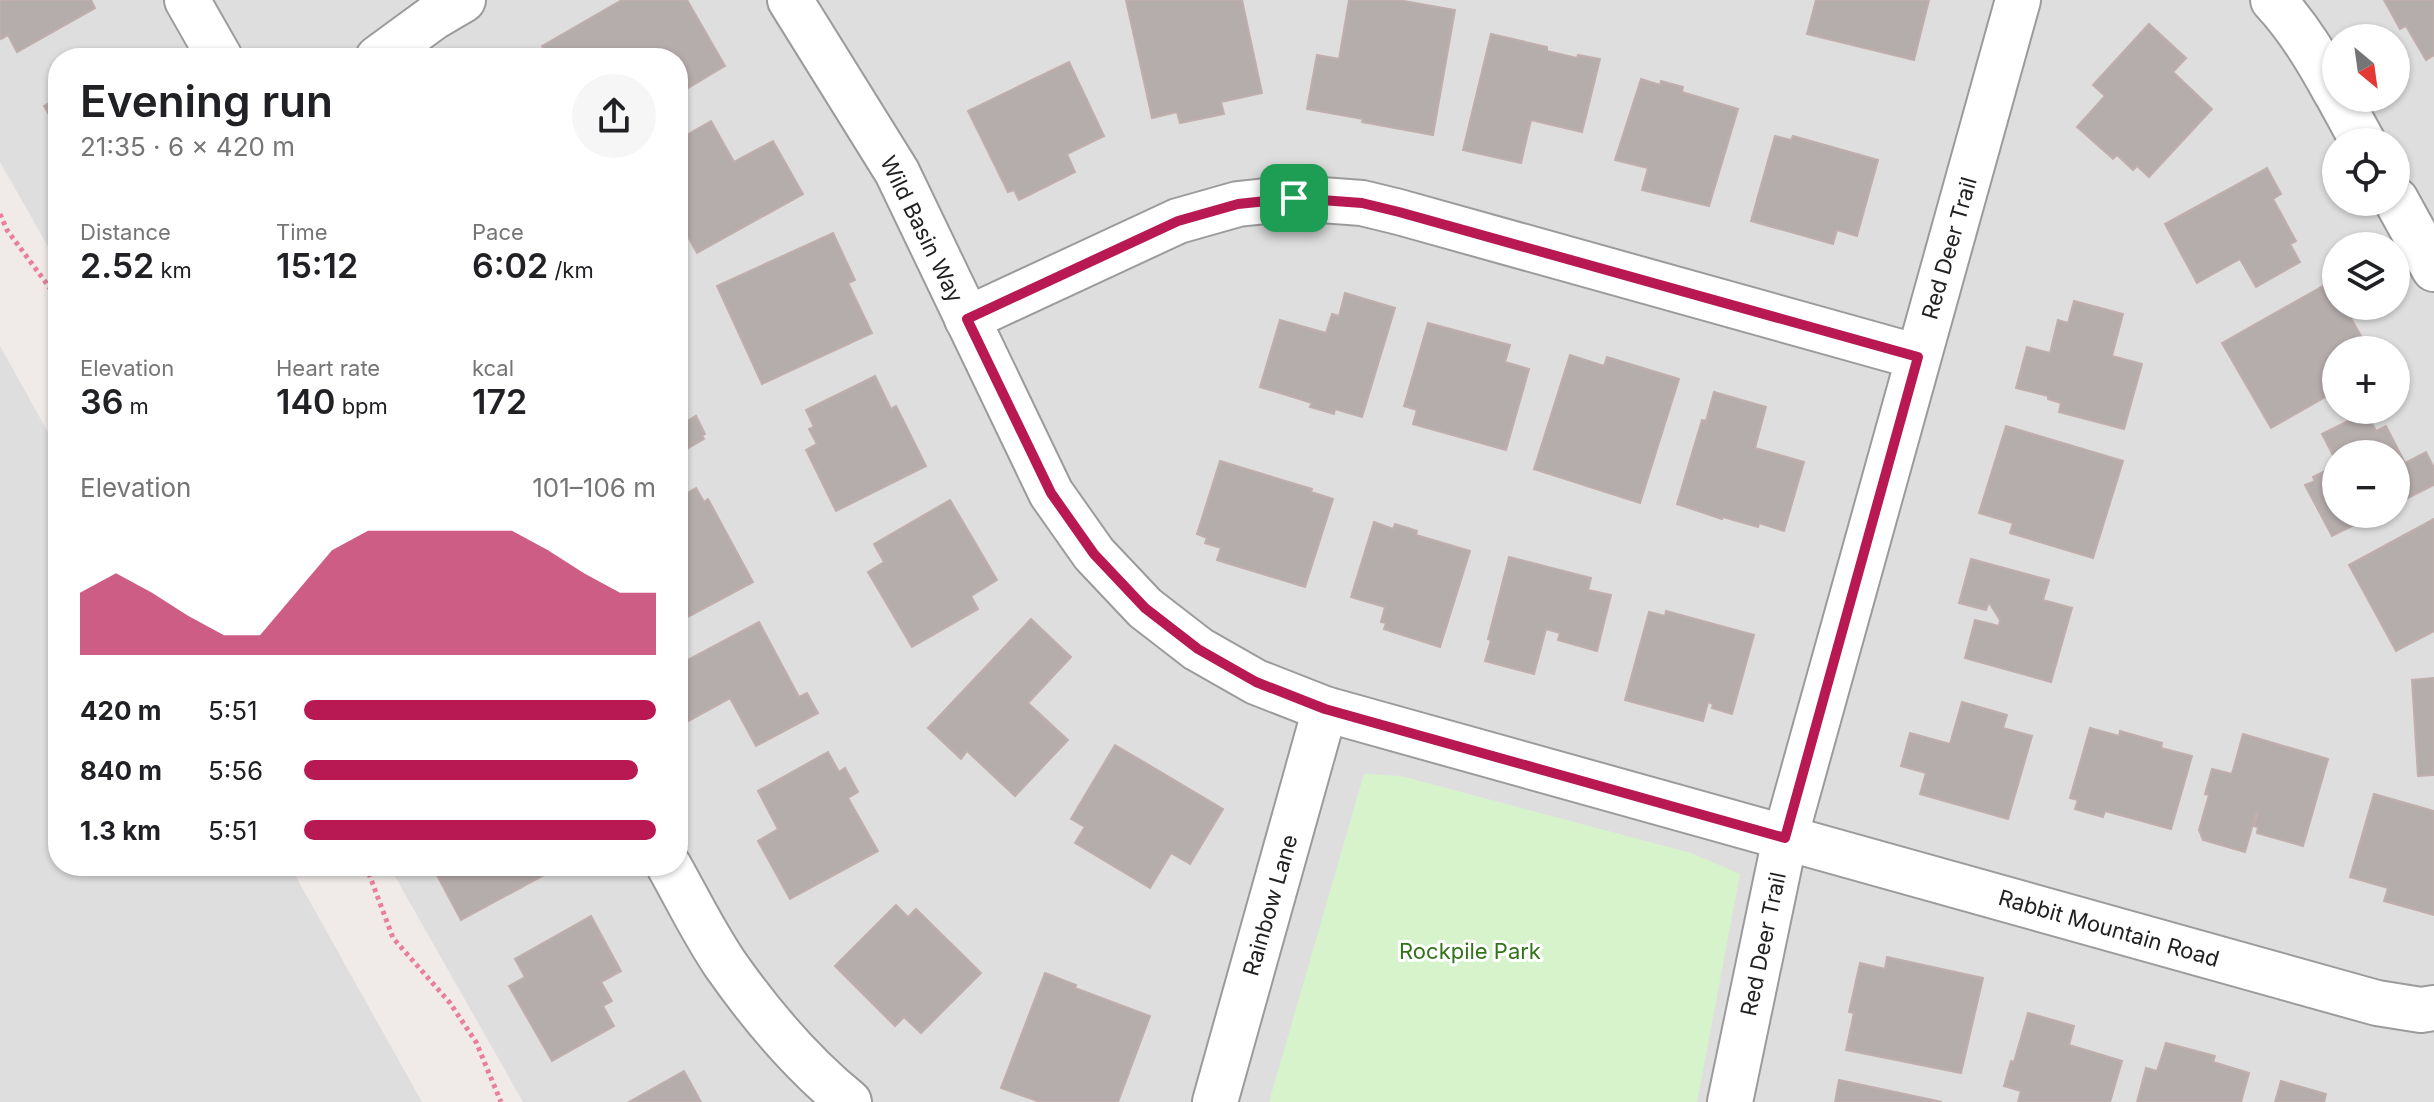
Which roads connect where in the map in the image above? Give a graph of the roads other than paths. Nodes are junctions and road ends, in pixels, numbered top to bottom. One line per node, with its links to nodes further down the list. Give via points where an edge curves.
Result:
1 (187, 0): 6 (street)
2 (463, 0): 7 (street)
3 (790, 0): 11 (street, Wild Basin Way, via 897,172)
4 (2018, 0): 12 (street, Red Deer Trail)
5 (2273, 0): 8 (street)
6 (214, 48)
7 (392, 48)
8 (2322, 68)
9 (2405, 216): 10 (street)
10 (2434, 269)
11 (967, 319): 12 (street, via 1178,221 1238,204 1294,198 1362,203 1399,212); 13 (street, Wild Basin Way, via 1051,493 1094,554 1145,608 1198,649 1256,682)
12 (1918, 357): 14 (street, Red Deer Trail)
13 (1325, 709): 14 (street, Wild Basin Way); 18 (street, Rainbow Lane)
14 (1785, 838): 16 (street, Rabbit Mountain Road, via 2377,1003); 19 (street, Red Deer Trail)
15 (675, 876): 17 (street, via 723,962 777,1033)
16 (2434, 1008)
17 (849, 1102)
18 (1215, 1102)
19 (1730, 1102)

